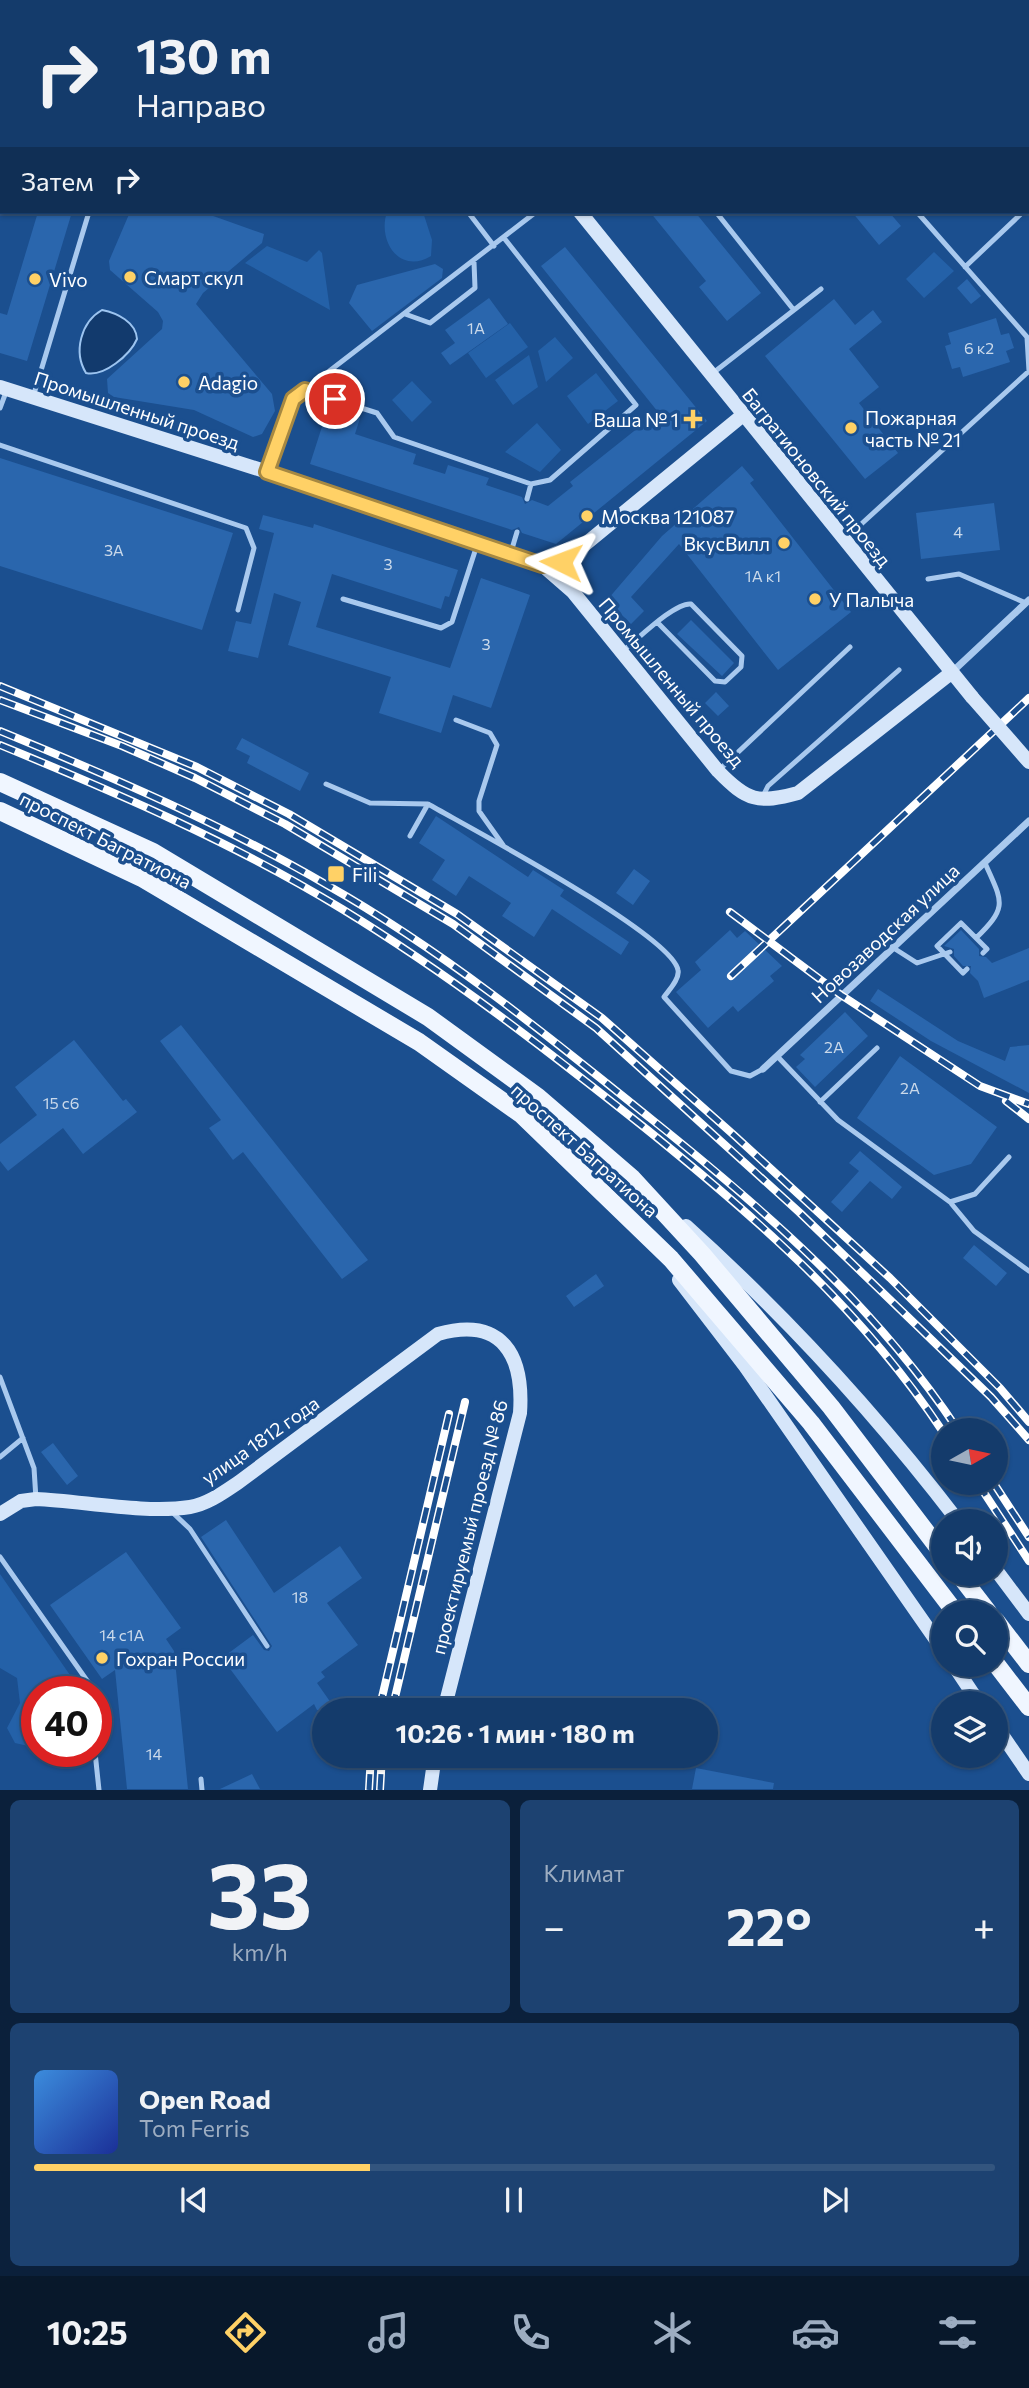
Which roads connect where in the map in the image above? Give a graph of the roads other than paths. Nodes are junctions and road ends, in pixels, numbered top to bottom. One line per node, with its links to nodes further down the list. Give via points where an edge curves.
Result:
1 (88, 214): 19 (lane)
2 (470, 214): 9 (lane)
3 (534, 214): 8 (lane)
4 (582, 214): 16 (street, Багратионовский проезд)
5 (718, 214): 13 (lane)
6 (919, 214): 11 (lane)
7 (1021, 214): 11 (lane)
8 (504, 238): 9 (lane); 24 (lane, via 636,405 550,480)
9 (494, 246): 10 (lane)
10 (474, 262): 14 (lane); 14 (lane, via 475,288 430,323)
11 (965, 267): 15 (lane, via 1027,337)
12 (821, 289): 13 (lane)
13 (793, 309): 16 (lane)
14 (405, 314): 18 (lane)
15 (1029, 371): 27 (lane)
16 (711, 375): 21 (street, Багратионовский проезд)
17 (3, 388): 19 (street, Промышленный проезд); 20 (lane)
18 (305, 390): 23 (lane, via 293,399); 24 (lane, via 377,413 394,437)
19 (33, 397): 23 (street, Промышленный проезд)
20 (0, 408)
21 (743, 415): 27 (street, Багратионовский проезд); 30 (street)
22 (0, 445): 36 (lane, via 246,528 254,548)
23 (267, 472): 28 (street, Промышленный проезд)
24 (531, 484): 25 (lane)
25 (527, 499)
26 (517, 532): 29 (lane)
27 (844, 540): 41 (street, Багратионовский проезд)
28 (477, 545): 29 (street, Промышленный проезд); 34 (lane, via 447,626)
29 (510, 554): 31 (street, Промышленный проезд)
30 (572, 555): 31 (street); 33 (street, Промышленный проезд, via 568,577)
31 (542, 565): 33 (street, Промышленный проезд)
32 (928, 579): 35 (lane, via 959,574)
33 (573, 592): 39 (street, Промышленный проезд)
34 (343, 599)
35 (1027, 601): 41 (street)
36 (238, 610)
37 (657, 623): 37 (lane, via 685,604 697,608 742,656 741,667 726,682 715,681); 39 (lane)
38 (850, 648): 44 (lane)
39 (621, 652): 44 (street, Промышленный проезд)
40 (899, 670): 47 (lane, via 768,786)
41 (951, 673): 43 (street, Багратионовский проезд, bridge); 47 (street, via 798,793)
42 (456, 720): 52 (lane, via 490,733 497,745 479,811)
43 (1029, 762)
44 (718, 771): 47 (street, Промышленный проезд, via 739,792)
45 (0, 782): 64 (main road, проспект Багратиона, via 153,852 428,1017 537,1097)
46 (326, 784): 48 (lane, via 370,803)
47 (760, 800)
48 (428, 804): 51 (lane); 52 (lane)
49 (0, 811): 66 (main road, проспект Багратиона, via 142,878 418,1042 522,1115)
50 (1029, 821): 53 (street, Новозаводская улица)
51 (410, 836)
52 (504, 847): 61 (lane, via 585,892 653,942 679,971 664,997 731,1071 750,1076)
53 (985, 863): 54 (lane, via 1000,907 997,918); 55 (street, Новозаводская улица)
54 (977, 941): 56 (lane, via 987,949); 57 (lane, via 961,923 937,946)
55 (892, 947): 57 (lane, via 917,963); 60 (street, Новозаводская улица)
56 (983, 953)
57 (948, 954): 58 (lane, via 963,973)
58 (967, 969)
59 (877, 1048): 62 (lane)
60 (777, 1056): 61 (street, Новозаводская улица); 62 (lane)
61 (763, 1069)
62 (820, 1102): 65 (lane)
63 (1009, 1157): 65 (lane, via 975,1194)
64 (632, 1178): 74 (street, via 742,1276 824,1360); 76 (main road, проспект Багратиона, via 831,1407)
65 (950, 1202): 67 (lane, via 974,1231)
66 (631, 1218): 80 (main road, проспект Багратиона, via 811,1423); 83 (street, via 745,1366)
67 (1029, 1271)
68 (438, 1334): 73 (street, улица 1812 года, via 218,1496 192,1507); 89 (street, проектируемый проезд № 86, via 463,1327 486,1332 505,1344 516,1359 522,1385 520,1413)
69 (0, 1377): 70 (lane)
70 (23, 1438): 71 (lane); 72 (lane, via 34,1468)
71 (0, 1457)
72 (36, 1499): 73 (street, улица 1812 года); 75 (street, улица 1812 года, via 21,1501)
73 (169, 1509): 85 (lane, via 190,1529)
74 (948, 1509)
75 (0, 1514)
76 (931, 1538)
77 (0, 1557): 87 (lane)
78 (968, 1586): 81 (main road)
79 (1008, 1586): 82 (street)
80 (946, 1600)
81 (979, 1600)
82 (1029, 1614)
83 (931, 1633)
84 (1008, 1637): 86 (main road)
85 (267, 1646)
86 (1029, 1664)
87 (84, 1676)
88 (1006, 1677): 90 (main road)
89 (447, 1698)
90 (1029, 1707)
91 (1008, 1743): 94 (street)
92 (97, 1767): 96 (lane)
93 (433, 1768): 98 (street)
94 (1029, 1774)
95 (201, 1779): 97 (lane)
96 (99, 1790)
97 (202, 1790)
98 (430, 1790)

